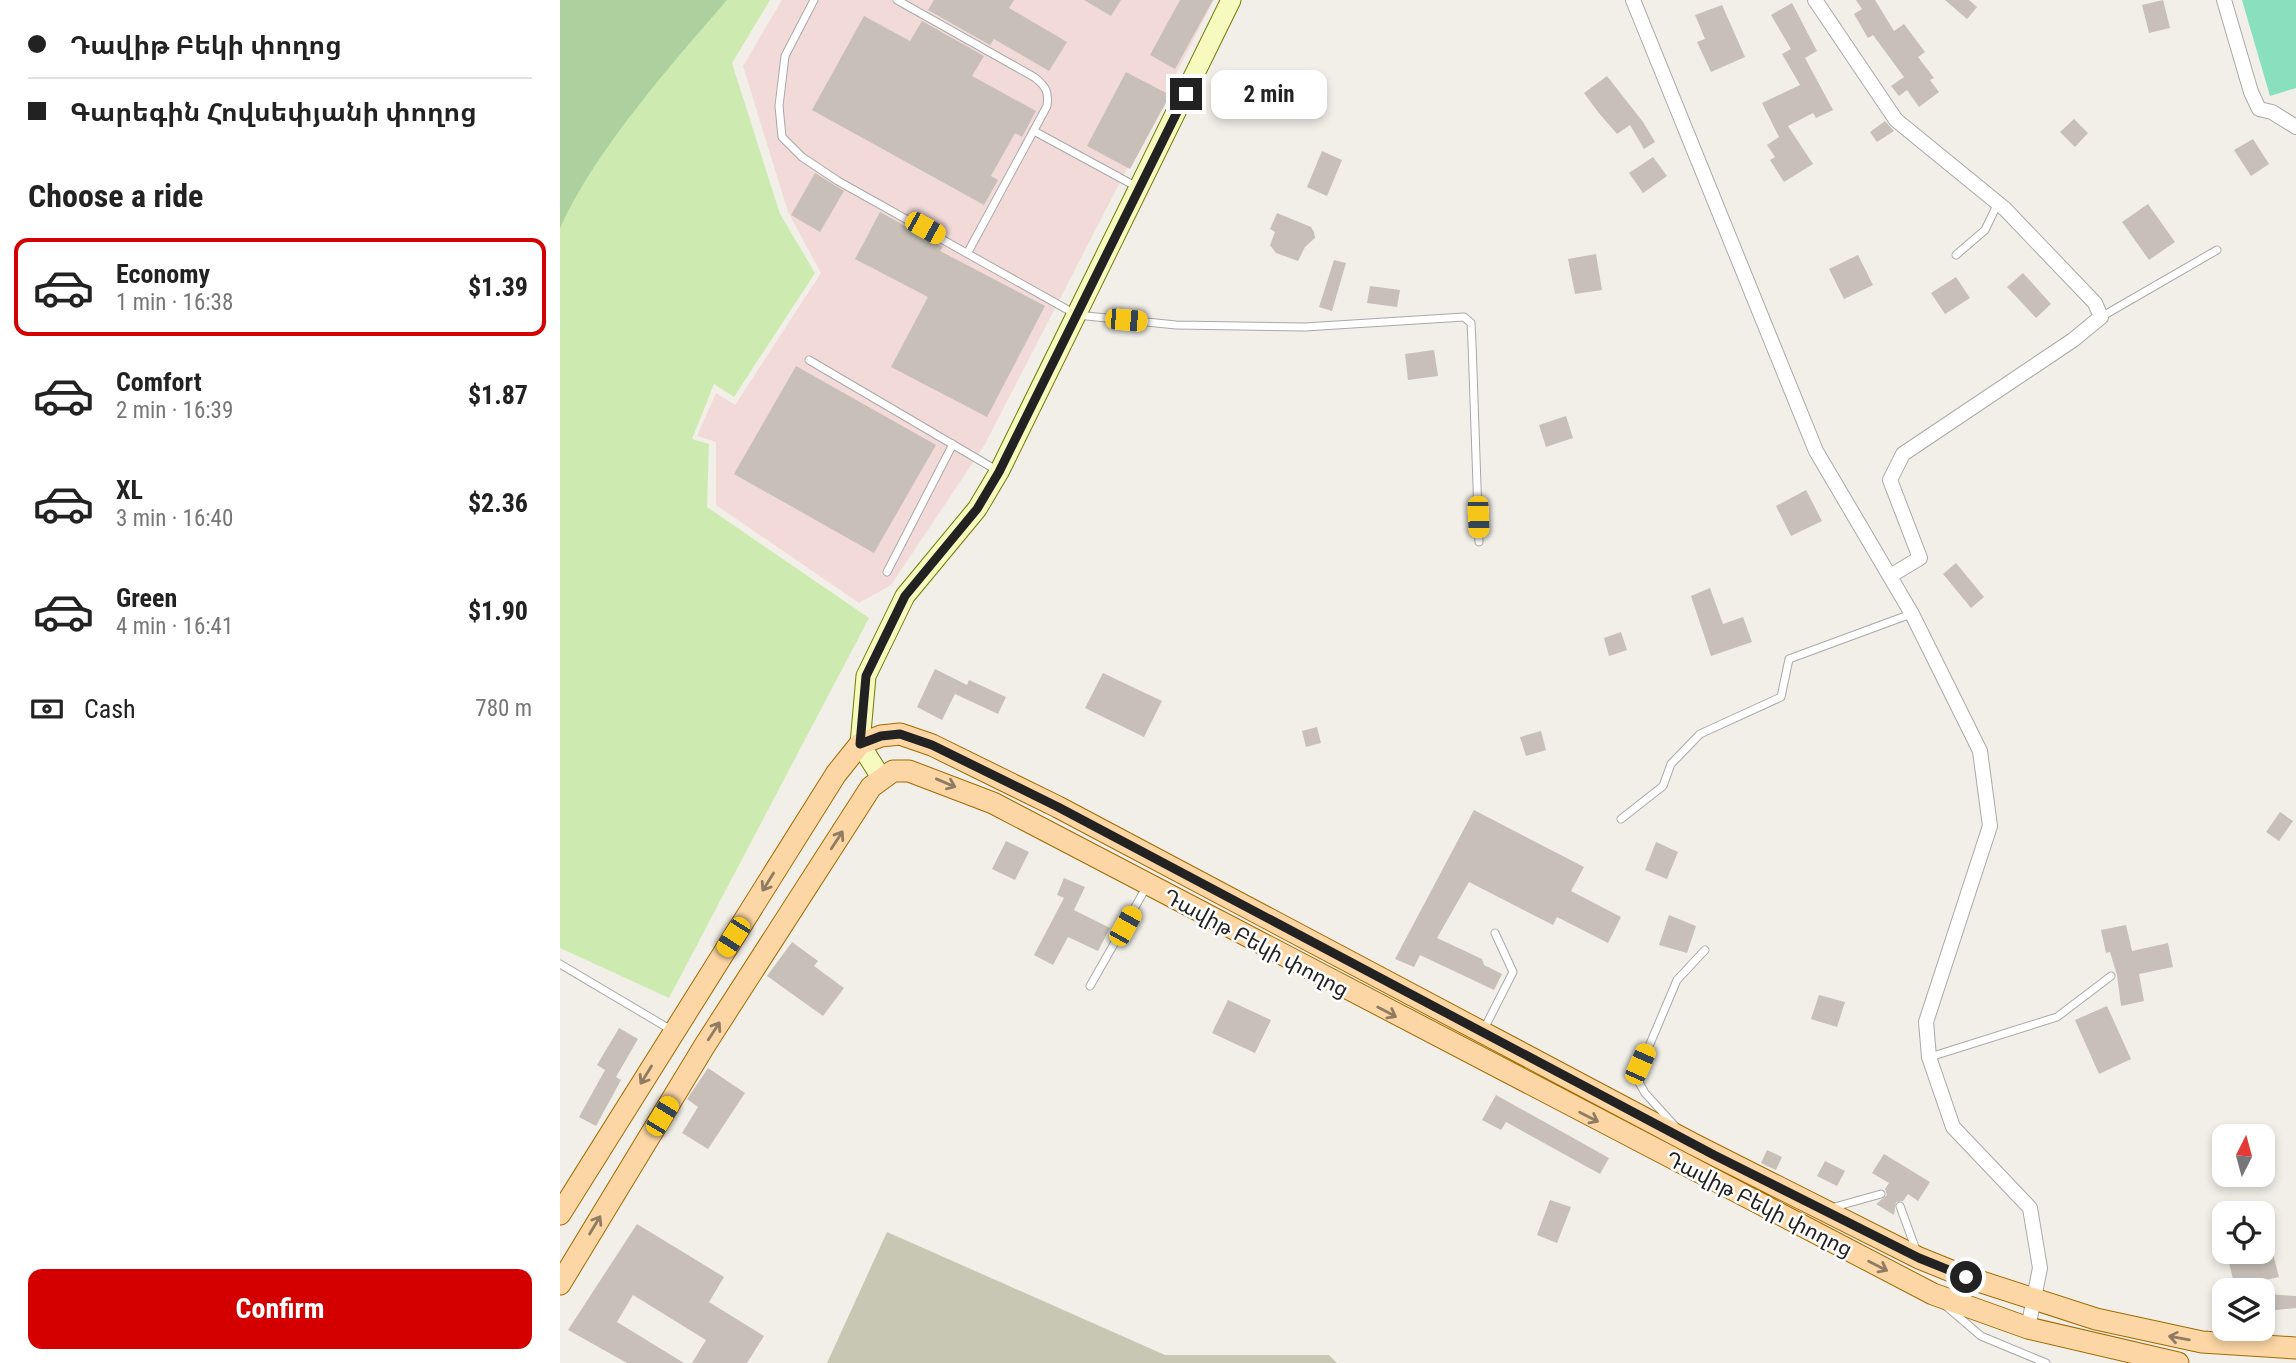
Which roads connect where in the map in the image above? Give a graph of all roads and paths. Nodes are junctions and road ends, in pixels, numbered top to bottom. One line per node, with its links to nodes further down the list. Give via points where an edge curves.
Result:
1 (814, 0): 12 (lane, via 785,56 779,106 782,137 838,181)
2 (897, 0): 8 (lane, via 1044,84 1047,106)
3 (1231, 0): 9 (main road)
4 (1633, 0): 21 (street, via 1816,451)
5 (1815, 0): 10 (street, via 1896,120)
6 (2224, 0): 7 (street, via 2259,109)
7 (2296, 127)
8 (1034, 131): 9 (lane); 12 (lane)
9 (1140, 189): 14 (main road)
10 (1998, 203): 13 (lane, via 1984,230); 15 (street, via 2095,303)
11 (2217, 250): 15 (lane)
12 (968, 252): 14 (lane)
13 (1956, 255)
14 (1077, 315): 18 (main road); 19 (lane, via 1175,325 1305,327 1464,317 1471,323)
15 (2101, 317): 21 (street, via 1903,454 1890,480 1920,558)
16 (809, 360): 17 (lane)
17 (953, 444): 18 (lane); 20 (lane)
18 (999, 472): 23 (main road, via 977,509 905,596 866,676)
19 (1479, 542)
20 (887, 572)
21 (1890, 576): 22 (street)
22 (1912, 614): 25 (lane, via 1789,659 1781,697 1700,734 1671,764 1663,786); 35 (street, via 1980,751 1990,826 1926,1022)
23 (860, 744): 24 (main road); 32 (main road, one-way to 32, via 836,774); 33 (main road, Դավիթ Բեկի փողոց, via 900,734 932,745)
24 (882, 779): 26 (main road, Դավիթ Բեկի փողոց, one-way to 26, via 893,771 934,778 993,803); 42 (main road, one-way to 24, via 705,1045 871,787)
25 (1621, 819)
26 (1147, 886): 31 (lane); 34 (main road, Դավիթ Բեկի փողոց, one-way to 34)
27 (1495, 933): 33 (lane, via 1513,972)
28 (1705, 950): 36 (lane, via 1677,980 1636,1077 1644,1093)
29 (560, 964): 32 (lane)
30 (2110, 976): 35 (lane, via 2057,1017)
31 (1090, 986)
32 (673, 1031): 40 (main road, one-way to 40)
33 (1482, 1032): 34 (main road); 36 (main road, Դավիթ Բեկի փողոց)
34 (1470, 1055): 43 (main road, Դավիթ Բեկի փողոց, one-way to 43)
35 (1929, 1057): 44 (street, via 1953,1127 2030,1208 2040,1268)
36 (1693, 1144): 39 (main road, Դավիթ Բեկի փողոց)
37 (1881, 1194): 39 (lane)
38 (1900, 1206): 41 (lane)
39 (1822, 1210): 41 (main road, Դավիթ Բեկի փողոց)
40 (560, 1214)
41 (1919, 1258): 44 (main road, Դավիթ Բեկի փողոց)
42 (560, 1284)
43 (1933, 1294): 45 (main road, Դավիթ Բեկի փողոց); 47 (lane, via 1981,1336)
44 (2036, 1299): 45 (street); 46 (main road, Դավիթ Բեկի փողոց, one-way to 44, via 2166,1335)
45 (2028, 1328): 48 (main road, Դավիթ Բեկի փողոց)
46 (2296, 1348)
47 (2046, 1363)
48 (2178, 1363)

